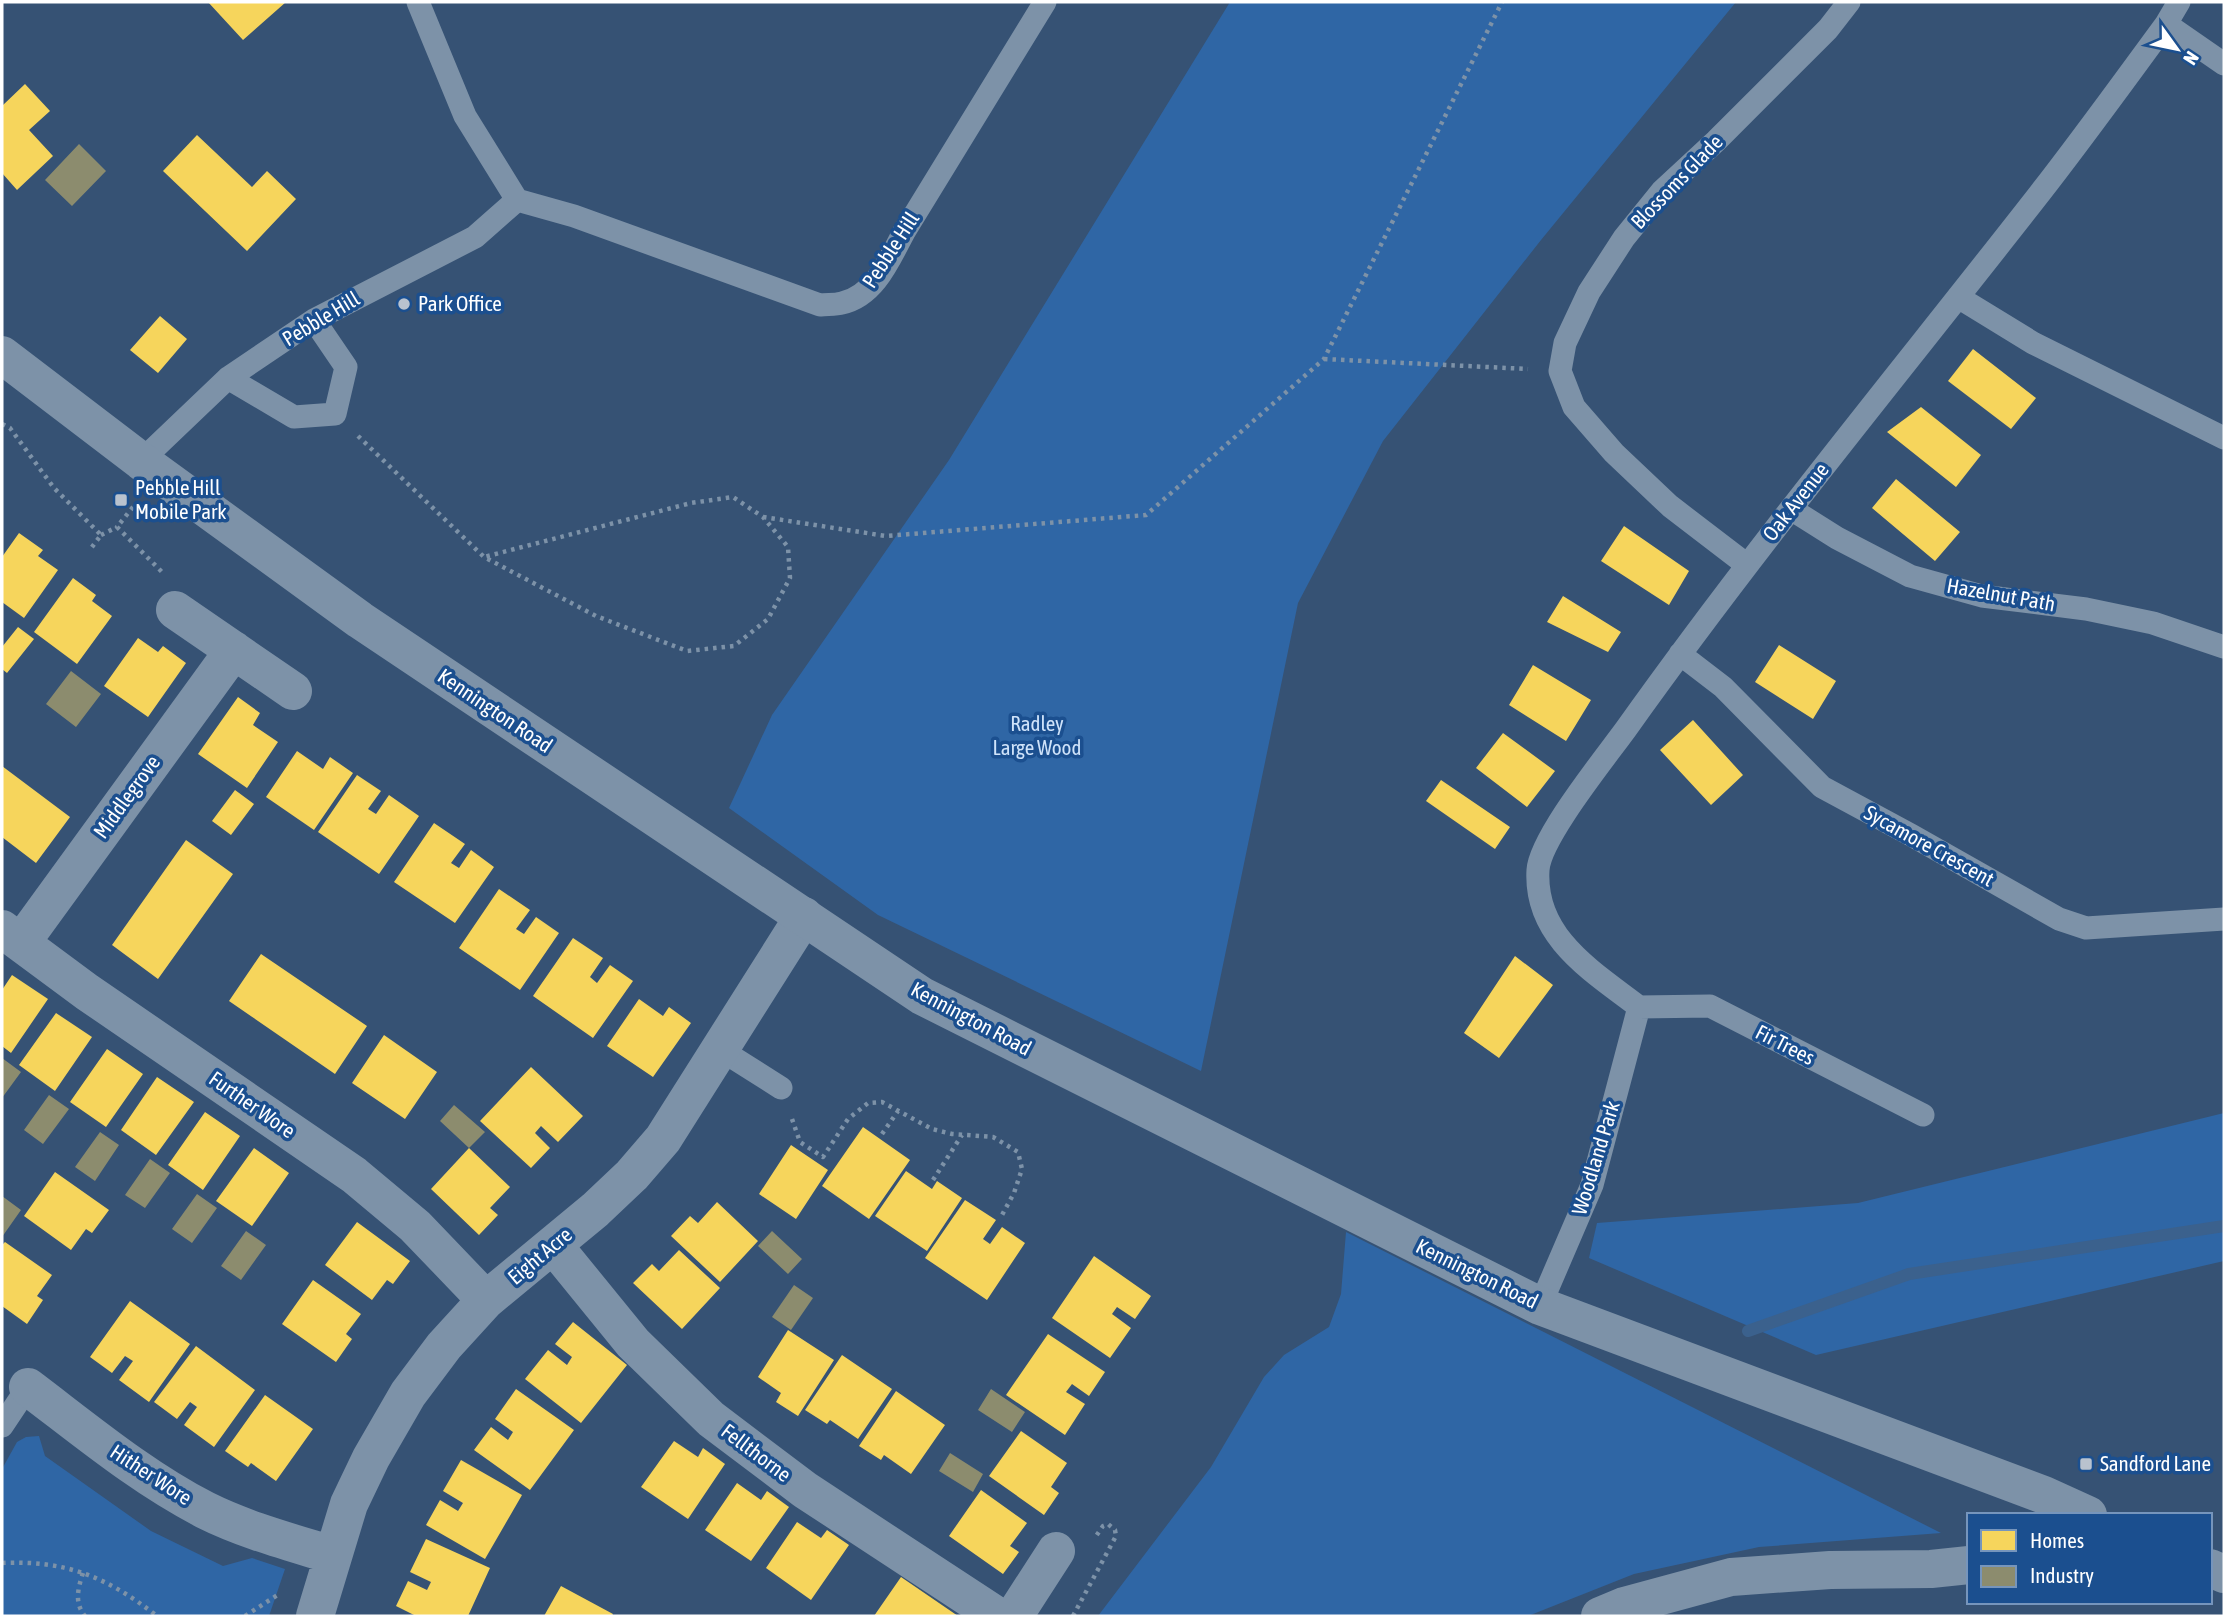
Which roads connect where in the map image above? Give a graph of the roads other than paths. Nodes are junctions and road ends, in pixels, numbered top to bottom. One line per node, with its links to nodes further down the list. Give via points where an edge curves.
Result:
1 (418, 2): 7 (lane, via 465,116)
2 (1045, 2): 7 (lane, Pebble Hill, via 883,270 864,293 844,303 820,305 574,216)
3 (1849, 2): 15 (lane, Blossoms Glade, via 1828,29 1662,191 1623,238 1589,292 1565,343 1560,371 1574,407 1670,506)
4 (2179, 2): 5 (lane, Oak Avenue)
5 (2166, 24): 6 (lane); 8 (lane, Oak Avenue)
6 (2224, 64)
7 (517, 200): 9 (lane, Pebble Hill, via 475,237)
8 (1958, 297): 12 (lane, via 2034,343); 14 (lane, Oak Avenue)
9 (314, 320): 11 (lane, Pebble Hill); 11 (lane, via 346,367 335,414 294,417)
10 (2, 355): 13 (street, Kennington Road)
11 (228, 379): 13 (lane, Pebble Hill)
12 (2224, 438)
13 (141, 461): 21 (street, Kennington Road, via 360,620)
14 (1791, 509): 15 (lane, Oak Avenue); 17 (lane, Hazelnut Path, via 1910,576 1982,596 2087,609 2153,623)
15 (1747, 565): 19 (lane, Oak Avenue)
16 (175, 610): 18 (street)
17 (2224, 647)
18 (234, 650): 20 (street); 23 (street, Middlegrove)
19 (1681, 654): 22 (lane, Sycamore Crescent, via 1723,687 1822,788 2059,919 2087,928); 24 (lane, Oak Avenue, via 1552,832 1537,867 1541,905 1555,934 1578,961)
20 (293, 691)
21 (804, 916): 25 (street, Eight Acre); 30 (street, Kennington Road, via 922,996)
22 (2224, 919)
23 (11, 936): 29 (street, Further Wore, via 354,1175 415,1226)
24 (1639, 1007): 27 (lane, Fir Trees, via 1710,1006); 30 (lane, Woodland Park, via 1592,1185)
25 (721, 1050): 26 (lane); 28 (street, Eight Acre, via 663,1139 632,1175)
26 (781, 1088)
27 (1923, 1115)
28 (554, 1246): 29 (street, Eight Acre); 39 (street, Fellthorne, via 633,1343 711,1419 805,1490)
29 (486, 1300): 36 (street, Eight Acre, via 408,1394 349,1504)
30 (1540, 1306): 33 (street, Kennington Road)
31 (28, 1387): 32 (lane, Hither Wore); 36 (street, Hither Wore, via 154,1480 207,1511)
32 (2, 1426)
33 (2039, 1505): 34 (street, Kennington Road)
34 (2078, 1513)
35 (1056, 1551): 40 (street)
36 (332, 1556): 38 (street, Eight Acre)
37 (1967, 1565): 41 (street, via 1731,1577)
38 (315, 1616)
39 (997, 1616)
40 (1014, 1616)
41 (1600, 1616)

